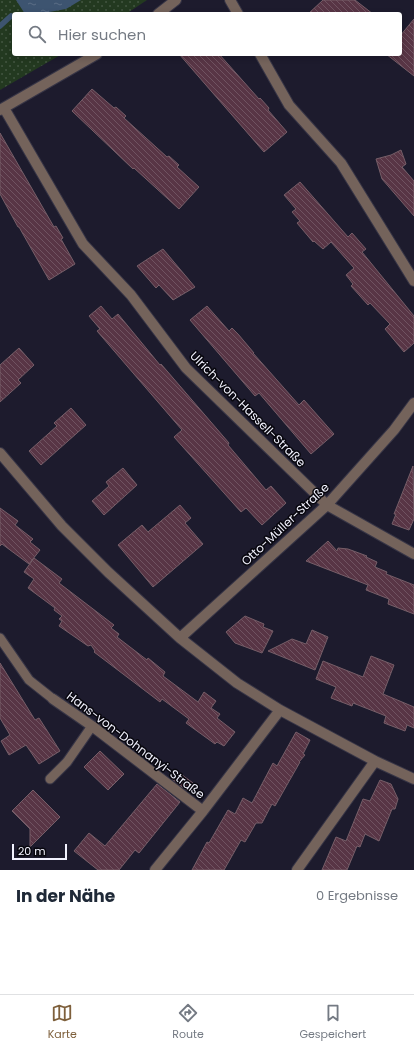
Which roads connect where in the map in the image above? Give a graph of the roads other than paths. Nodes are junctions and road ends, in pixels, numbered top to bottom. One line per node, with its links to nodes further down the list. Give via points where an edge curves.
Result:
1 (176, 0): 3 (street)
2 (230, 0): 4 (street)
3 (161, 12)
4 (237, 12)
5 (94, 56): 7 (street)
6 (261, 56): 8 (street, via 290,105 342,163)
7 (2, 109): 11 (street, Ulrich-von-Hassell-Straße, via 83,244 131,296 186,368)
8 (414, 281)
9 (414, 403): 11 (street, Otto-Müller-Straße, via 394,430)
10 (0, 453): 14 (street, via 62,526)
11 (328, 505): 12 (street, Ulrich-von-Hassell-Straße); 14 (street, Otto-Müller-Straße)
12 (414, 554)
13 (0, 638): 15 (lane, via 29,680)
14 (180, 638): 16 (street, via 237,682)
15 (53, 700): 17 (street, Hans-von-Dohnanyi-Straße)
16 (280, 710): 18 (street); 21 (street, Hans-von-Dohnanyi-Straße)
17 (92, 726): 19 (lane, via 67,762); 21 (street, Hans-von-Dohnanyi-Straße)
18 (375, 761): 20 (street); 23 (street)
19 (50, 779)
20 (414, 779)
21 (203, 811): 22 (street, Hans-von-Dohnanyi-Straße)
22 (155, 870)
23 (297, 870)

